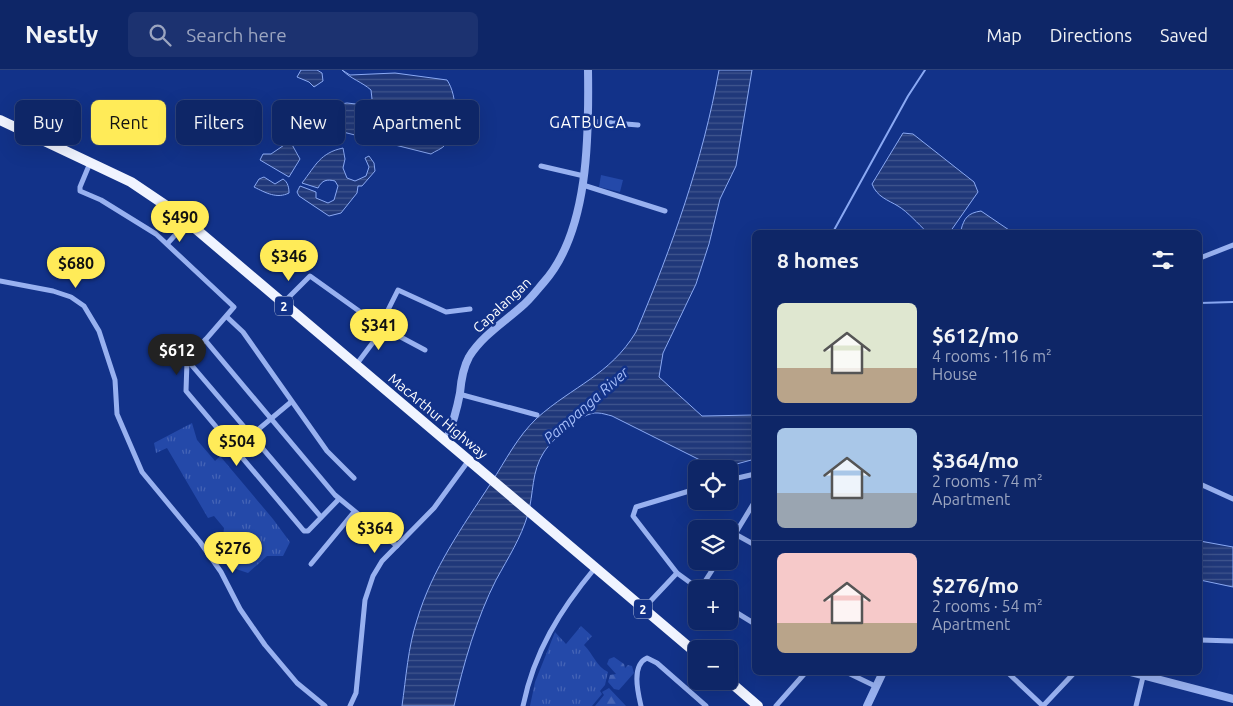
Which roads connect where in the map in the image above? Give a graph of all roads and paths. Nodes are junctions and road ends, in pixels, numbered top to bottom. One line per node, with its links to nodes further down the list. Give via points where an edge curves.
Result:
1 (588, 70): 3 (street, Capalangan)
2 (0, 120): 5 (highway, MacArthur Highway / 2)
3 (589, 121): 4 (street); 7 (street, Capalangan)
4 (638, 125)
5 (90, 162): 9 (highway, MacArthur Highway / 2, via 150,194); 10 (street, via 79,190 130,217)
6 (541, 166): 7 (street)
7 (584, 180): 8 (street); 22 (street, Capalangan, via 568,244 557,265 523,306 481,340 468,358 460,381)
8 (665, 212)
9 (187, 222): 10 (street); 14 (highway, MacArthur Highway / 2)
10 (167, 244): 16 (street, via 234,307)
11 (1233, 245): 12 (street)
12 (1202, 257)
13 (0, 281): 65 (street, via 53,291 84,306 99,331 115,380 117,414 142,472 216,564 264,645 297,683)
14 (282, 304): 17 (street, via 310,276); 21 (highway, MacArthur Highway / 2)
15 (470, 309): 17 (street, via 446,312 398,290)
16 (227, 317): 18 (street); 23 (street, via 243,332)
17 (380, 326): 19 (street); 21 (street, via 377,337)
18 (205, 340): 20 (street); 25 (street)
19 (425, 350)
20 (187, 361): 26 (street); 28 (street, via 186,391)
21 (356, 365): 27 (highway, MacArthur Highway / 2)
22 (460, 394): 24 (street); 27 (street, Capalangan)
23 (291, 402): 25 (street); 31 (street, via 327,452)
24 (537, 415)
25 (270, 418): 26 (street); 36 (street)
26 (251, 434): 28 (street); 39 (street)
27 (446, 441): 29 (highway, MacArthur Highway / 2)
28 (235, 449): 39 (street, via 304,531 308,532)
29 (470, 460): 43 (street, via 428,515); 45 (highway, MacArthur Highway / 2)
30 (752, 475): 32 (street)
31 (354, 478)
32 (738, 478)
33 (1202, 485): 35 (street)
34 (688, 491): 46 (street, via 636,507 633,512)
35 (1233, 498)
36 (338, 499): 38 (street); 39 (street)
37 (752, 505): 40 (street)
38 (354, 512): 43 (street); 44 (street)
39 (321, 518)
40 (738, 529)
41 (738, 536): 42 (street)
42 (752, 542)
43 (397, 546): 66 (street, via 372,576 365,600 356,693)
44 (311, 564)
45 (593, 566): 48 (highway, MacArthur Highway / 2); 67 (street, via 554,622 529,678)
46 (677, 573): 47 (street); 48 (street)
47 (688, 581)
48 (644, 609): 53 (highway, MacArthur Highway / 2)
49 (738, 614): 50 (street)
50 (752, 622)
51 (1202, 640): 52 (street)
52 (1233, 641)
53 (688, 647)
54 (803, 675): 71 (street)
55 (852, 675): 61 (street)
56 (881, 675): 61 (street)
57 (1010, 675): 72 (street)
58 (1072, 675): 72 (street)
59 (1137, 675): 73 (street)
60 (1141, 675): 63 (street)
61 (875, 686): 64 (street)
62 (738, 689): 70 (highway)
63 (1233, 698)
64 (870, 704)
65 (325, 706)
66 (350, 706)
67 (523, 706)
68 (641, 706): 69 (street, via 636,683 641,662 647,658)
69 (706, 706)
70 (758, 706)
71 (776, 706)
72 (1043, 706)
73 (1136, 706)

